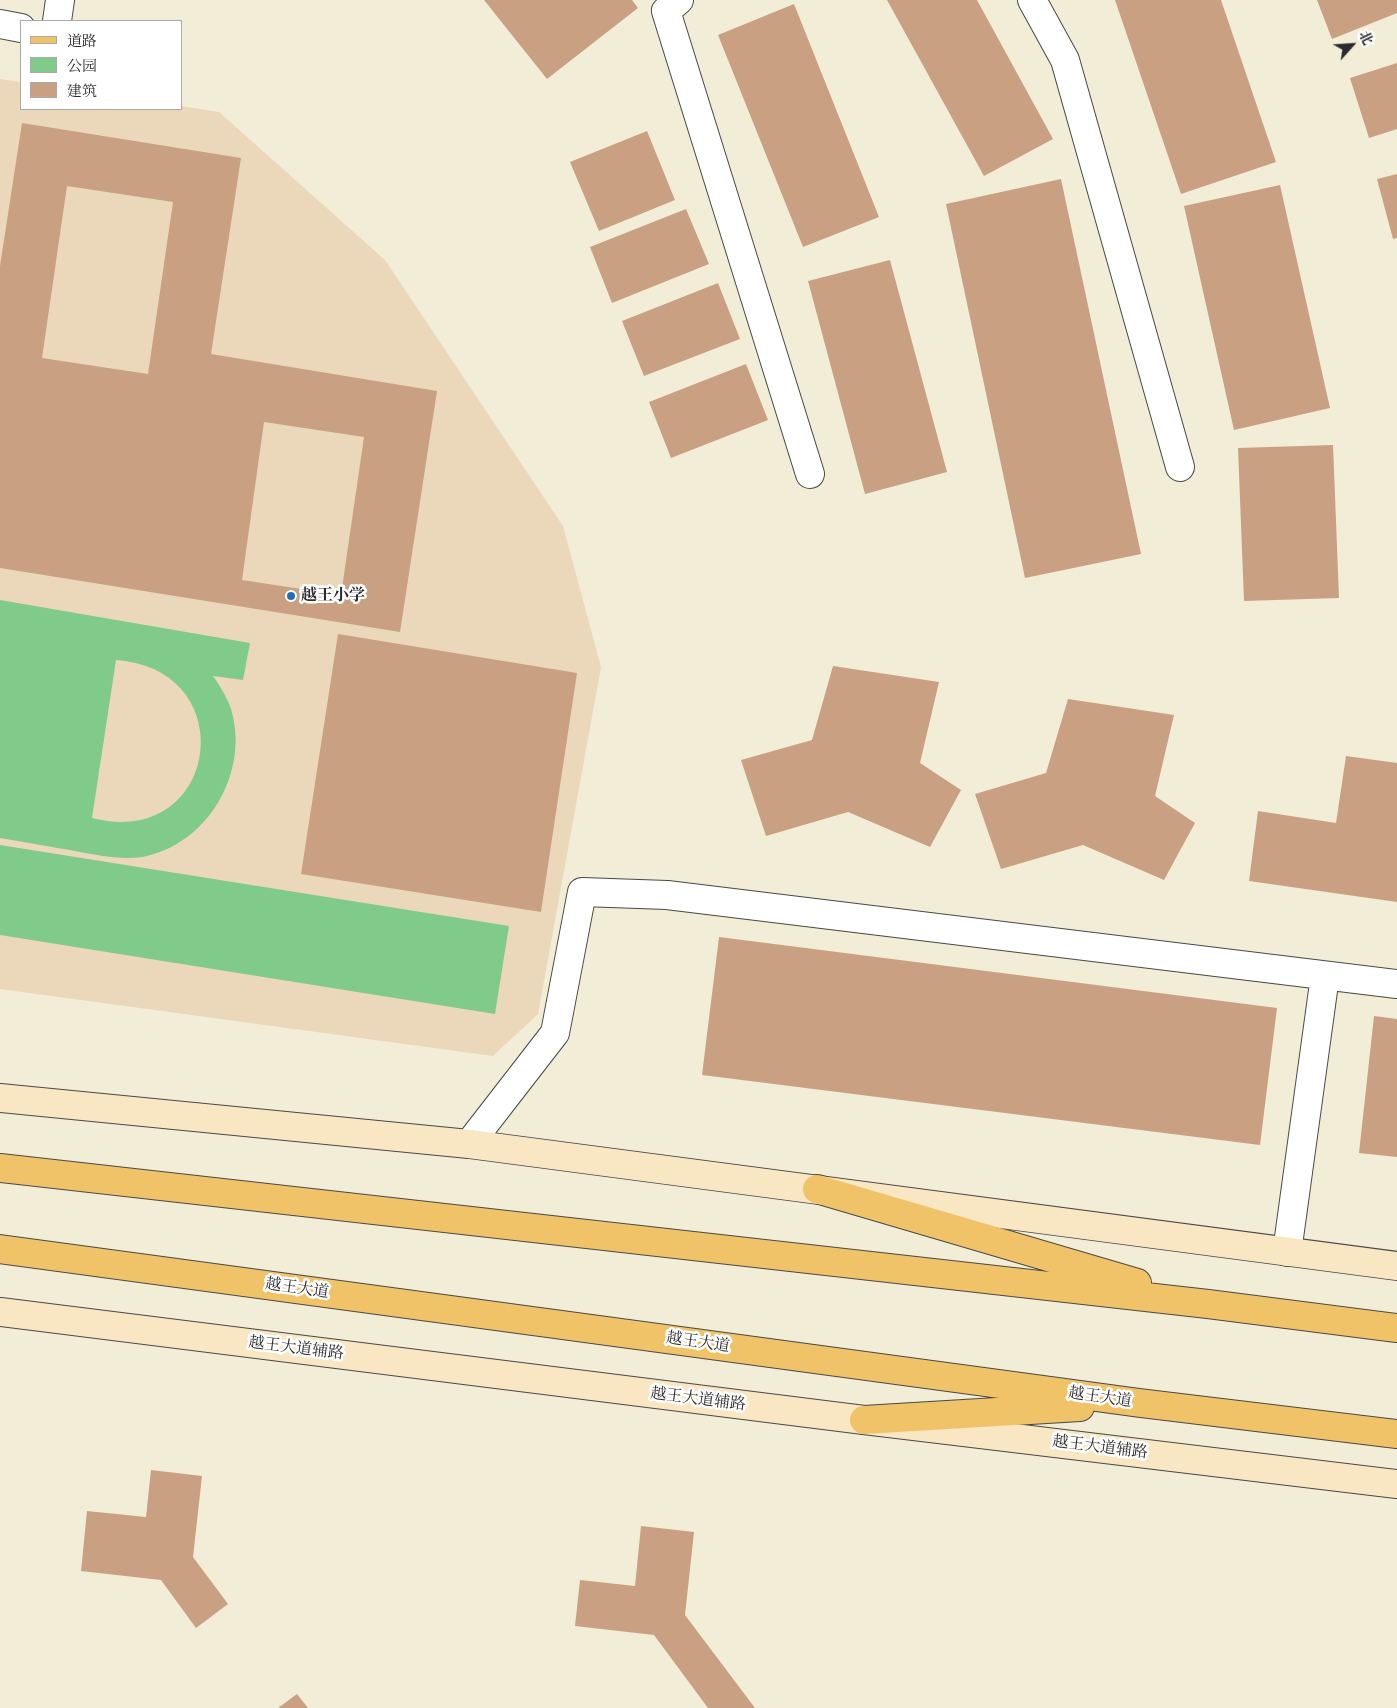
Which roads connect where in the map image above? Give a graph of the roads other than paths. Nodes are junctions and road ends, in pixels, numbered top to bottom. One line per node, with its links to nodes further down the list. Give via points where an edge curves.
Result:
1 (60, 0): 4 (street)
2 (679, 0): 8 (street, via 666,11)
3 (1032, 0): 7 (street, via 1065,60)
4 (57, 20)
5 (0, 24): 6 (street)
6 (20, 28)
7 (1180, 467)
8 (810, 474)
9 (1325, 976): 10 (street); 12 (street, via 667,895 582,892 555,1032); 16 (street)
10 (1397, 984)
11 (0, 1098): 12 (main road)
12 (469, 1144): 14 (main road)
13 (0, 1168): 18 (main road)
14 (817, 1189): 16 (main road); 18 (main road)
15 (0, 1249): 21 (main road, 越王大道)
16 (1287, 1252): 17 (main road)
17 (1397, 1266)
18 (1208, 1304): 20 (main road)
19 (0, 1312): 22 (main road, 越王大道辅路)
20 (1397, 1328)
21 (1140, 1403): 22 (main road); 23 (main road, 越王大道)
22 (864, 1420): 24 (main road, 越王大道辅路)
23 (1397, 1434)
24 (1397, 1484)

